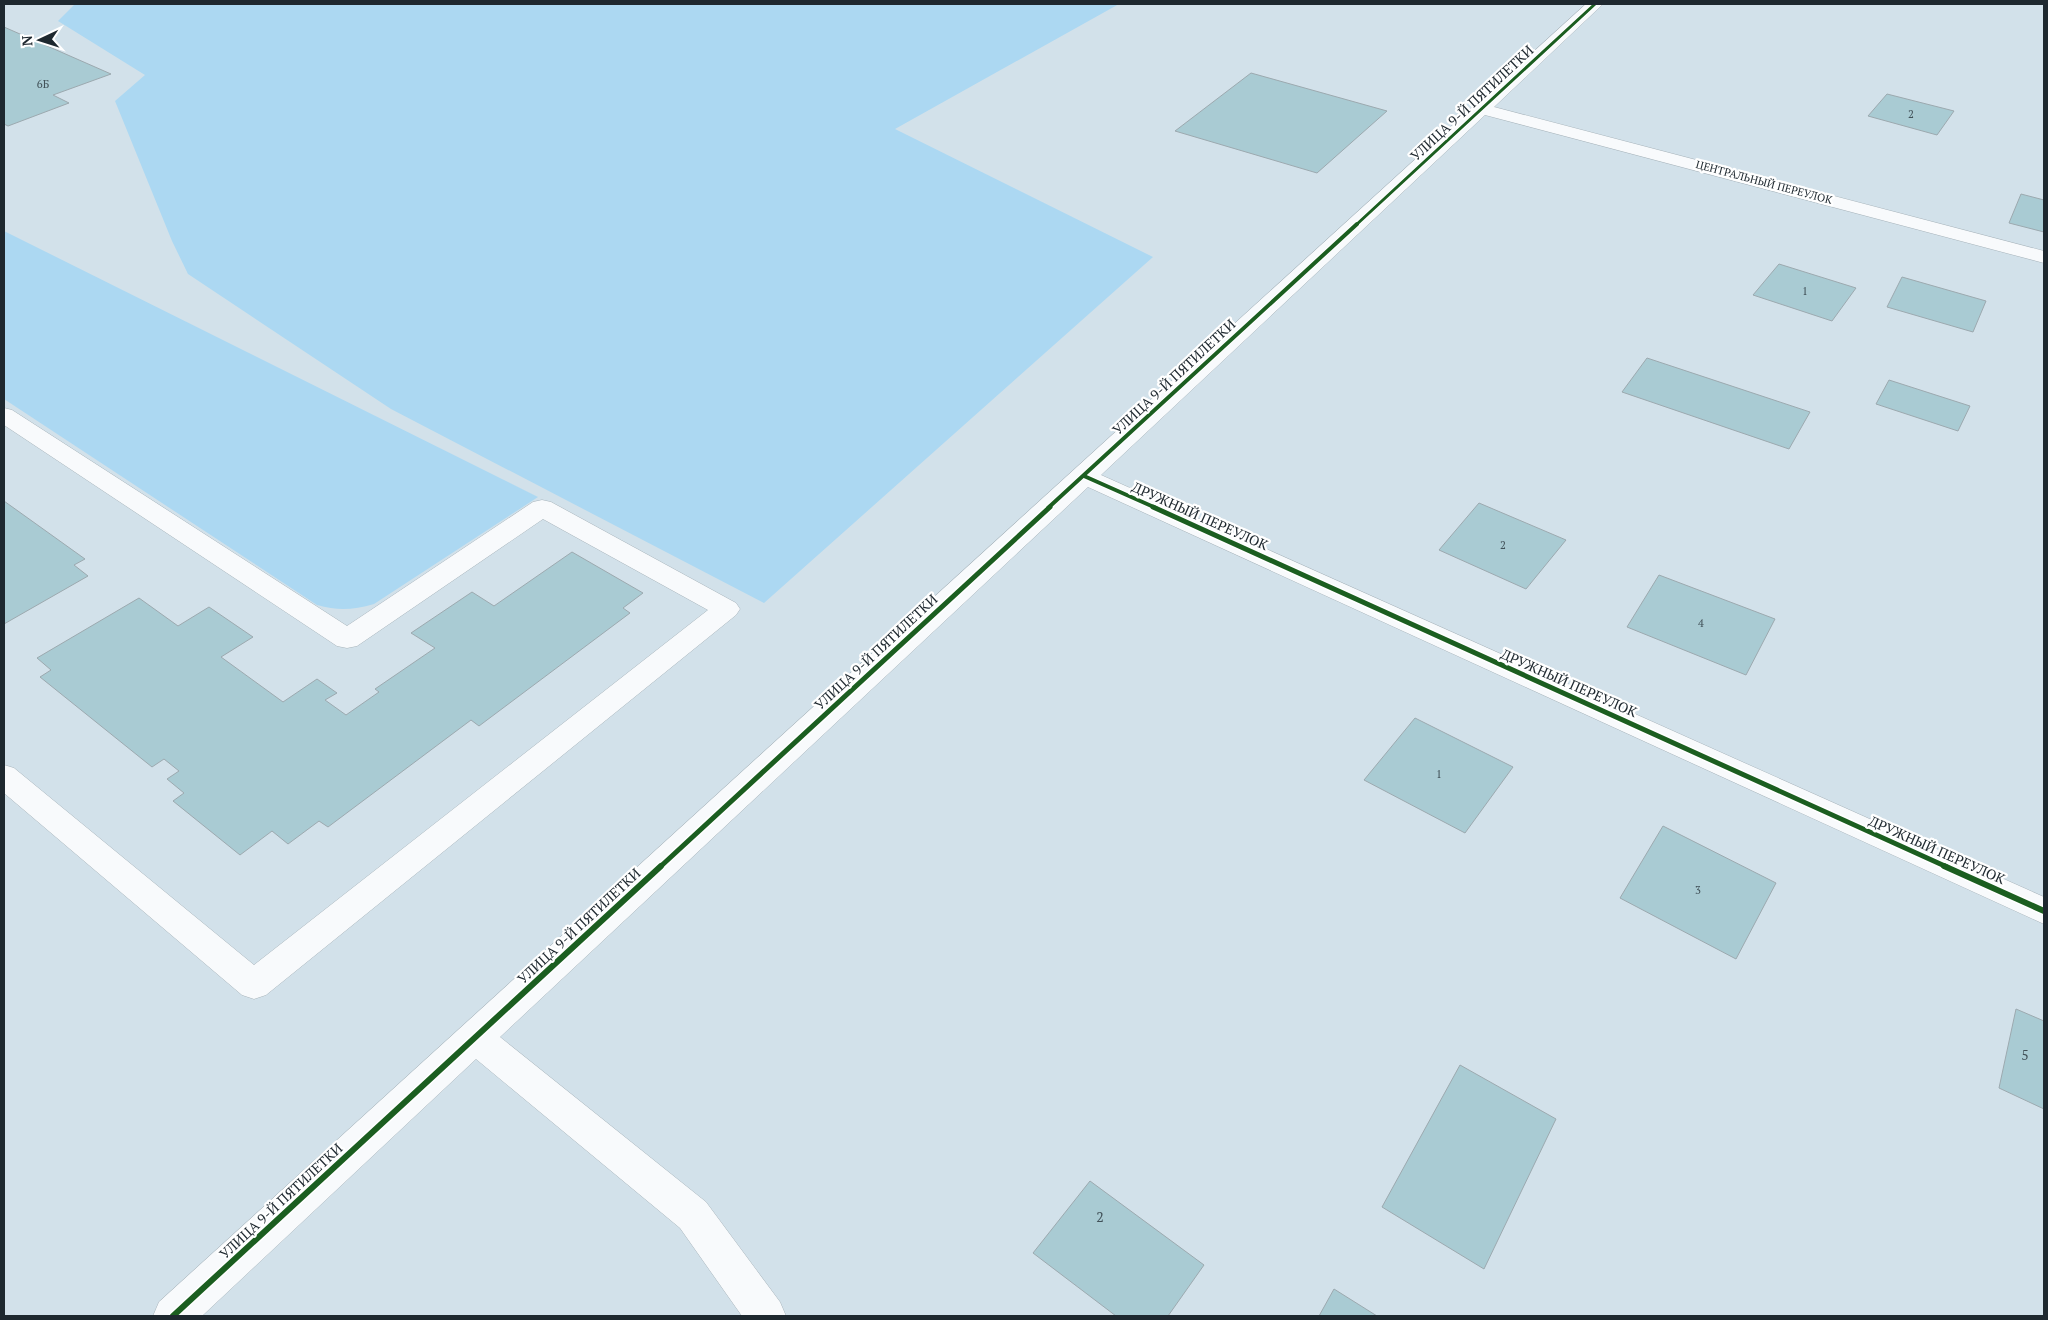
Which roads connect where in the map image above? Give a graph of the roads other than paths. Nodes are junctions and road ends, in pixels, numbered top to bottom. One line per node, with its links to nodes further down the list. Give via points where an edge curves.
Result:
1 (1594, 4): 2 (street, УЛИЦА 9-Й ПЯТИЛЕТКИ)
2 (1483, 109): 3 (street, ЦЕНТРАЛЬНЫЙ ПЕРЕУЛОК); 5 (street, УЛИЦА 9-Й ПЯТИЛЕТКИ)
3 (2044, 257)
4 (4, 415): 6 (street, via 347,639 542,508 727,609 254,985)
5 (1084, 476): 7 (street, ДРУЖНЫЙ ПЕРЕУЛОК); 8 (street, УЛИЦА 9-Й ПЯТИЛЕТКИ)
6 (4, 776)
7 (2044, 910)
8 (475, 1038): 9 (street, УЛИЦА 9-Й ПЯТИЛЕТКИ); 10 (street, via 693,1215)
9 (173, 1316)
10 (766, 1316)

